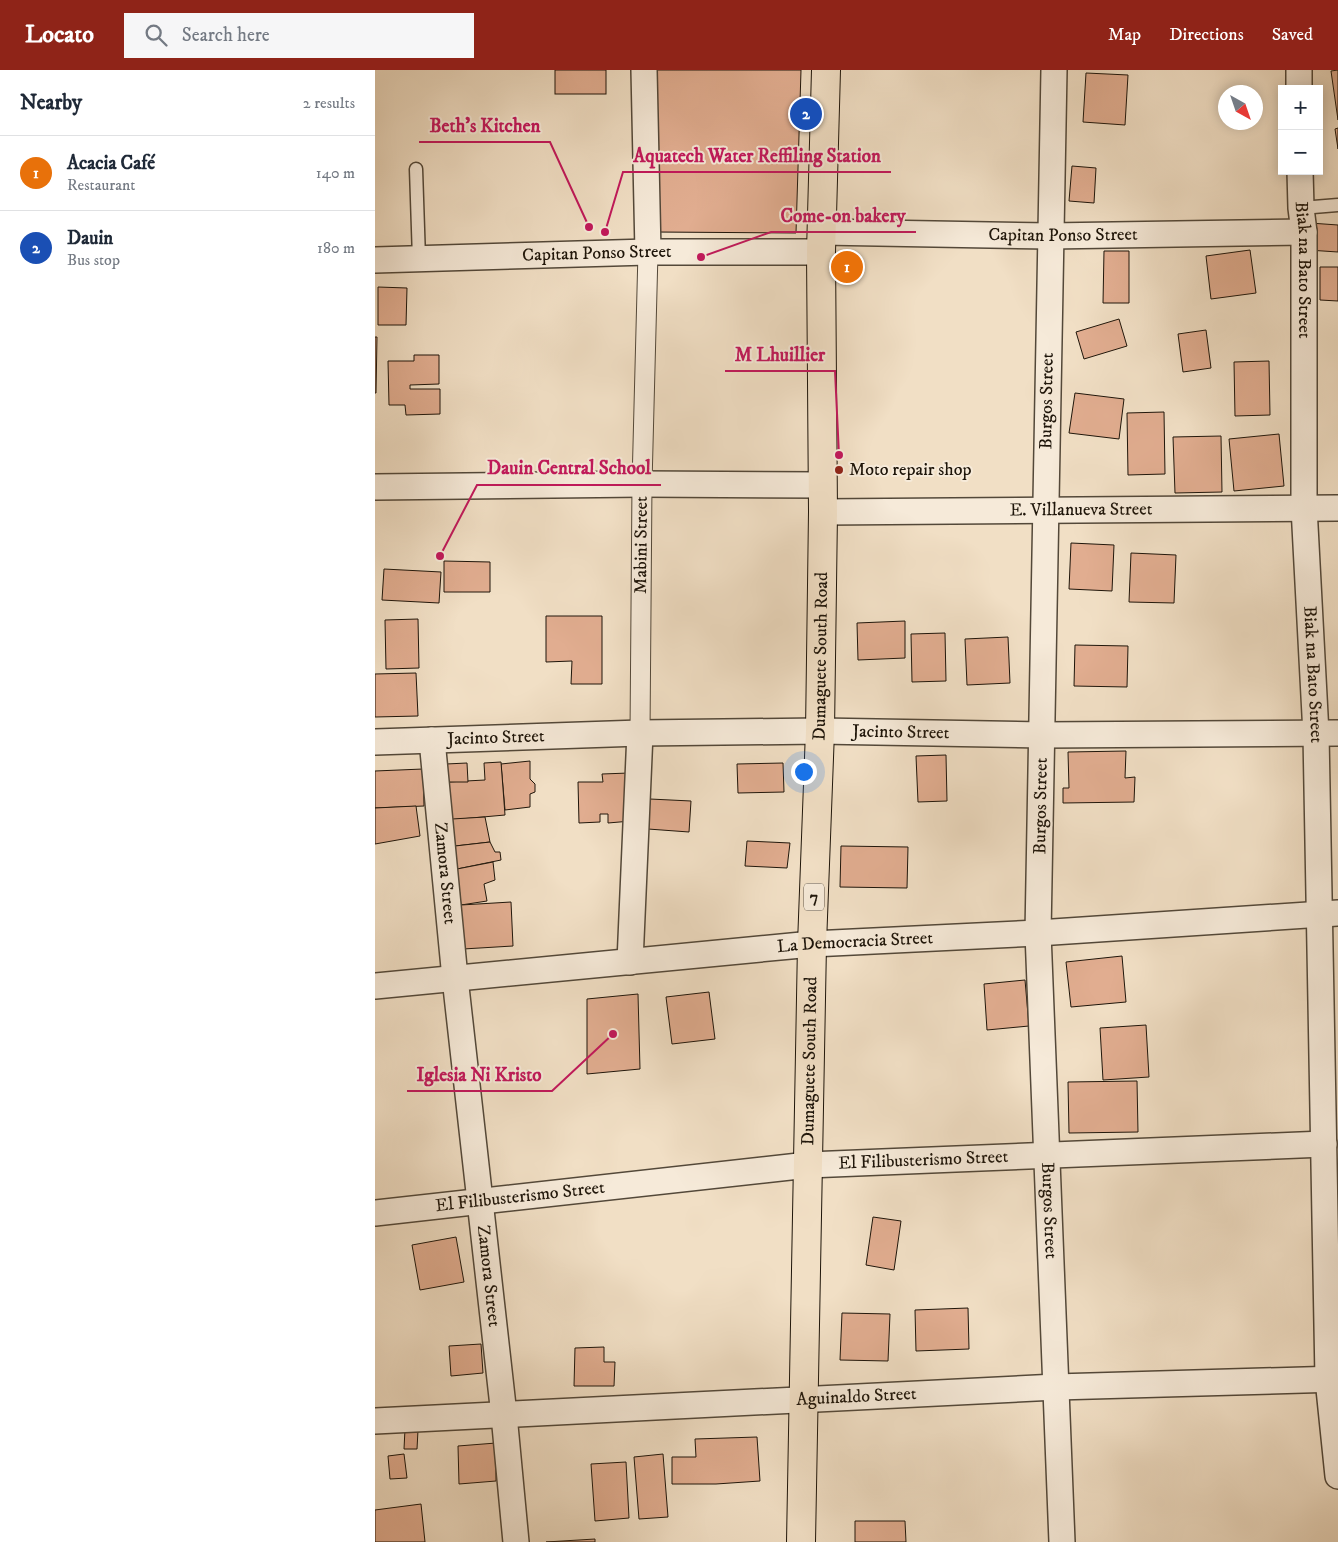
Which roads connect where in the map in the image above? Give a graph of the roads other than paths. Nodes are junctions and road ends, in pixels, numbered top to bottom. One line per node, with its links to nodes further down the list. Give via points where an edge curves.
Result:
1 (643, 70): 13 (street, Mabini Street)
2 (826, 70): 12 (highway, Dumaguete South Road / 7)
3 (1054, 70): 11 (street, Burgos Street)
4 (1299, 70): 5 (street)
5 (1299, 85)
6 (416, 169): 14 (lane)
7 (1300, 175): 9 (street, Biak na Bato Street)
8 (1338, 205): 9 (lane)
9 (1301, 208): 10 (street, Biak na Bato Street)
10 (1304, 232): 11 (street, Capitan Ponso Street); 19 (street, Biak na Bato Street)
11 (1050, 236): 12 (street, Capitan Ponso Street); 22 (street, Burgos Street)
12 (821, 242): 13 (street, Capitan Ponso Street); 17 (highway, Dumaguete South Road / 7)
13 (648, 252): 14 (street, Capitan Ponso Street); 16 (street, Mabini Street)
14 (419, 259): 15 (street, Capitan Ponso Street)
15 (375, 260)
16 (642, 484): 17 (street); 18 (street); 24 (street, Mabini Street)
17 (822, 485): 21 (highway, Dumaguete South Road / 7)
18 (375, 487)
19 (1304, 507): 20 (street, E. Villanueva Street); 22 (street, E. Villanueva Street); 25 (street, Biak na Bato Street)
20 (1338, 508)
21 (823, 512): 22 (street, E. Villanueva Street); 23 (highway, Dumaguete South Road / 7)
22 (1045, 512): 26 (street, Burgos Street)
23 (821, 732): 24 (street, Jacinto Street); 26 (street, Jacinto Street); 31 (highway, Dumaguete South Road / 7)
24 (640, 733): 27 (street, Jacinto Street); 32 (street, Mabini Street)
25 (1327, 734): 26 (street, Jacinto Street); 29 (street, Biak na Bato Street)
26 (1043, 735): 30 (street, Burgos Street)
27 (432, 740): 28 (street, Jacinto Street); 33 (street, Zamora Street)
28 (375, 742)
29 (1329, 913): 30 (street, La Democracia Street); 35 (street, Biak na Bato Street)
30 (1038, 933): 31 (street, La Democracia Street); 36 (street, Burgos Street)
31 (812, 944): 32 (street, La Democracia Street); 37 (highway, Dumaguete South Road / 7)
32 (630, 962): 33 (street, La Democracia Street)
33 (455, 978): 34 (street, La Democracia Street); 38 (street, Zamora Street)
34 (375, 986)
35 (1324, 1144): 36 (street, El Filibusterismo Street); 40 (street, Biak na Bato Street)
36 (1047, 1156): 37 (street, El Filibusterismo Street); 41 (street, Burgos Street)
37 (808, 1165): 38 (street, El Filibusterismo Street); 42 (highway, Dumaguete South Road / 7)
38 (480, 1201): 39 (street, El Filibusterismo Street); 43 (street, Zamora Street)
39 (375, 1213)
40 (1333, 1379): 41 (street, Aguinaldo Street); 45 (street, Biak na Bato Street)
41 (1057, 1387): 42 (street, Aguinaldo Street); 48 (street, Burgos Street)
42 (804, 1400): 43 (street, Aguinaldo Street); 47 (highway, Dumaguete South Road / 7)
43 (505, 1415): 44 (street, Aguinaldo Street); 46 (street, Zamora Street)
44 (375, 1421)
45 (1338, 1476)
46 (516, 1542)
47 (801, 1542)
48 (1062, 1542)

